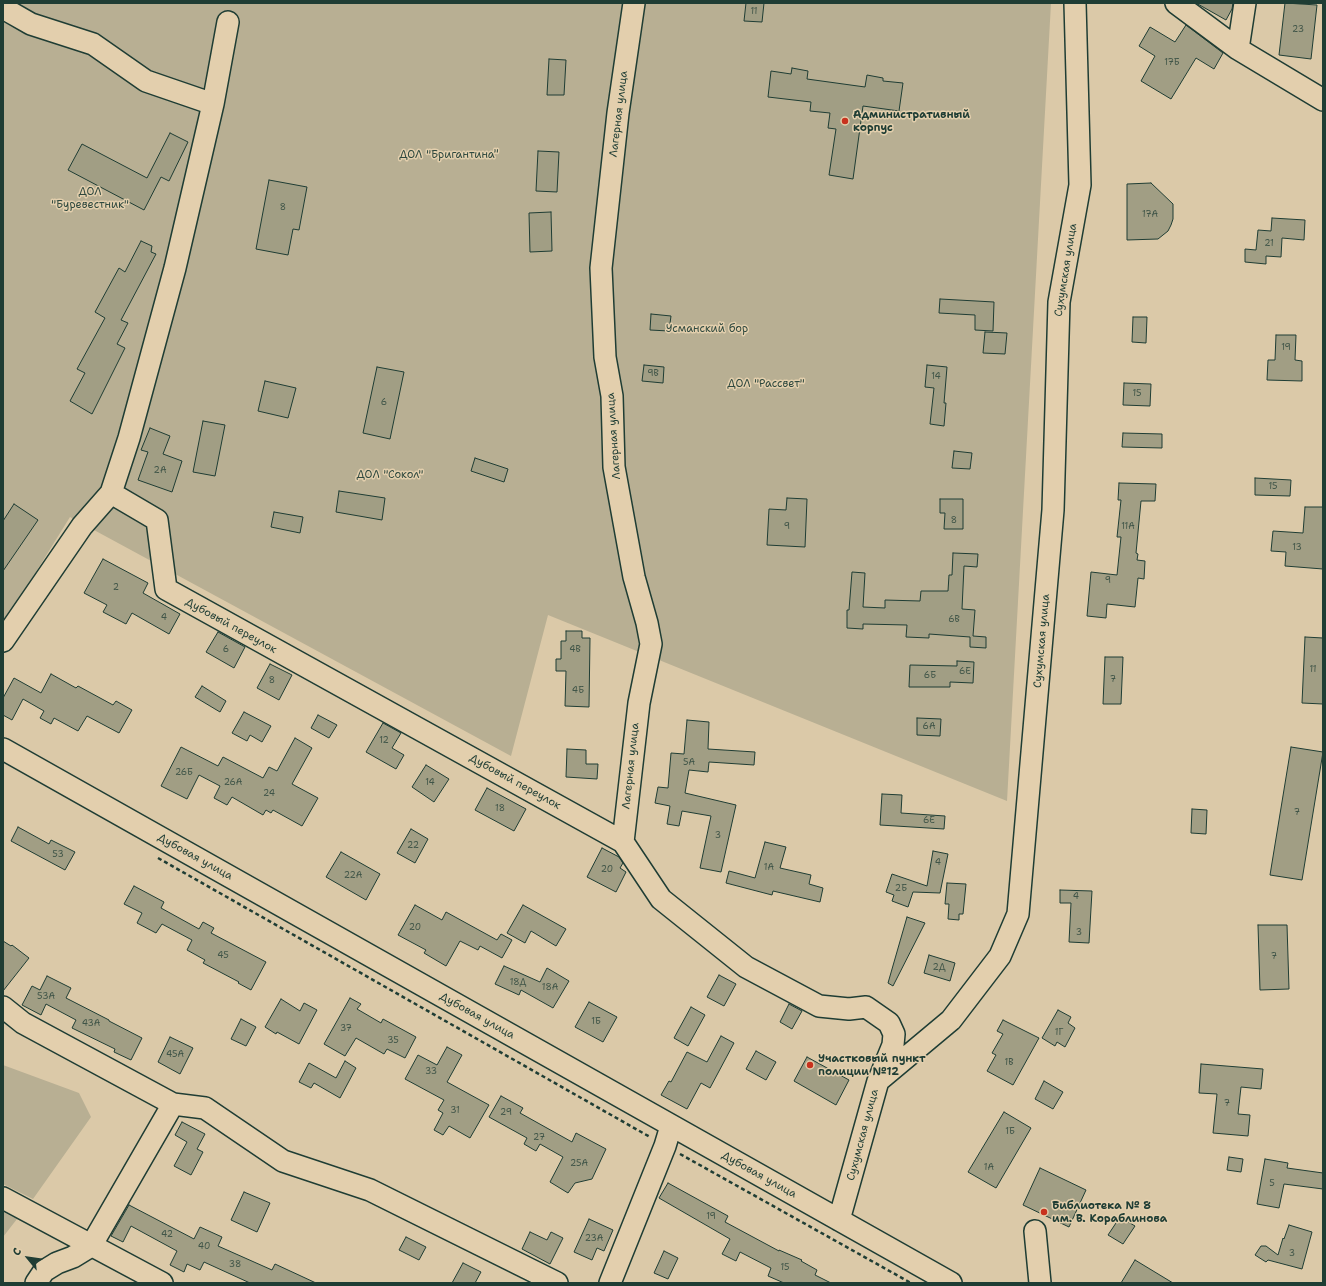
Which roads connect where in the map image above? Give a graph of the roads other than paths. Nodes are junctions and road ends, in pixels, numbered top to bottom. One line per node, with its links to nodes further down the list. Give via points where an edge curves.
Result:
1 (634, 3): 13 (street, Лагерная улица, via 618,113 601,268 604,358 612,396 614,467 634,577 648,623 651,644 639,703)
2 (1075, 3): 15 (street, Сухумская улица, via 1080,185 1059,302 1053,510 1018,914 1000,956 951,1020)
3 (1176, 3): 7 (street)
4 (1245, 3): 7 (street)
5 (3, 8): 9 (street, via 30,24 93,44 146,80)
6 (228, 22): 9 (street)
7 (1238, 49): 8 (street)
8 (1323, 100)
9 (213, 104): 10 (street, via 175,268 129,438)
10 (111, 493): 11 (street, via 82,526); 13 (street, Дубовый переулок, via 157,520 166,590)
11 (3, 640)
12 (3, 749): 17 (street, Дубовая улица)
13 (623, 842): 15 (street, Дубовый переулок, via 661,899 746,967 819,1006 849,1009 866,1007 889,1023 894,1034 893,1045)
14 (3, 1007): 16 (street, via 23,1023)
15 (878, 1082): 19 (street, Сухумская улица)
16 (173, 1104): 21 (street); 24 (street, via 205,1108 283,1161 370,1190)
17 (672, 1126): 19 (street, Дубовая улица); 25 (street)
18 (3, 1198): 21 (street)
19 (839, 1220): 26 (street, Дубовая улица)
20 (1035, 1231): 27 (street)
21 (91, 1246): 22 (street, via 44,1271); 23 (street)
22 (36, 1283)
23 (162, 1283)
24 (557, 1283)
25 (610, 1283)
26 (951, 1283)
27 (1040, 1283)

